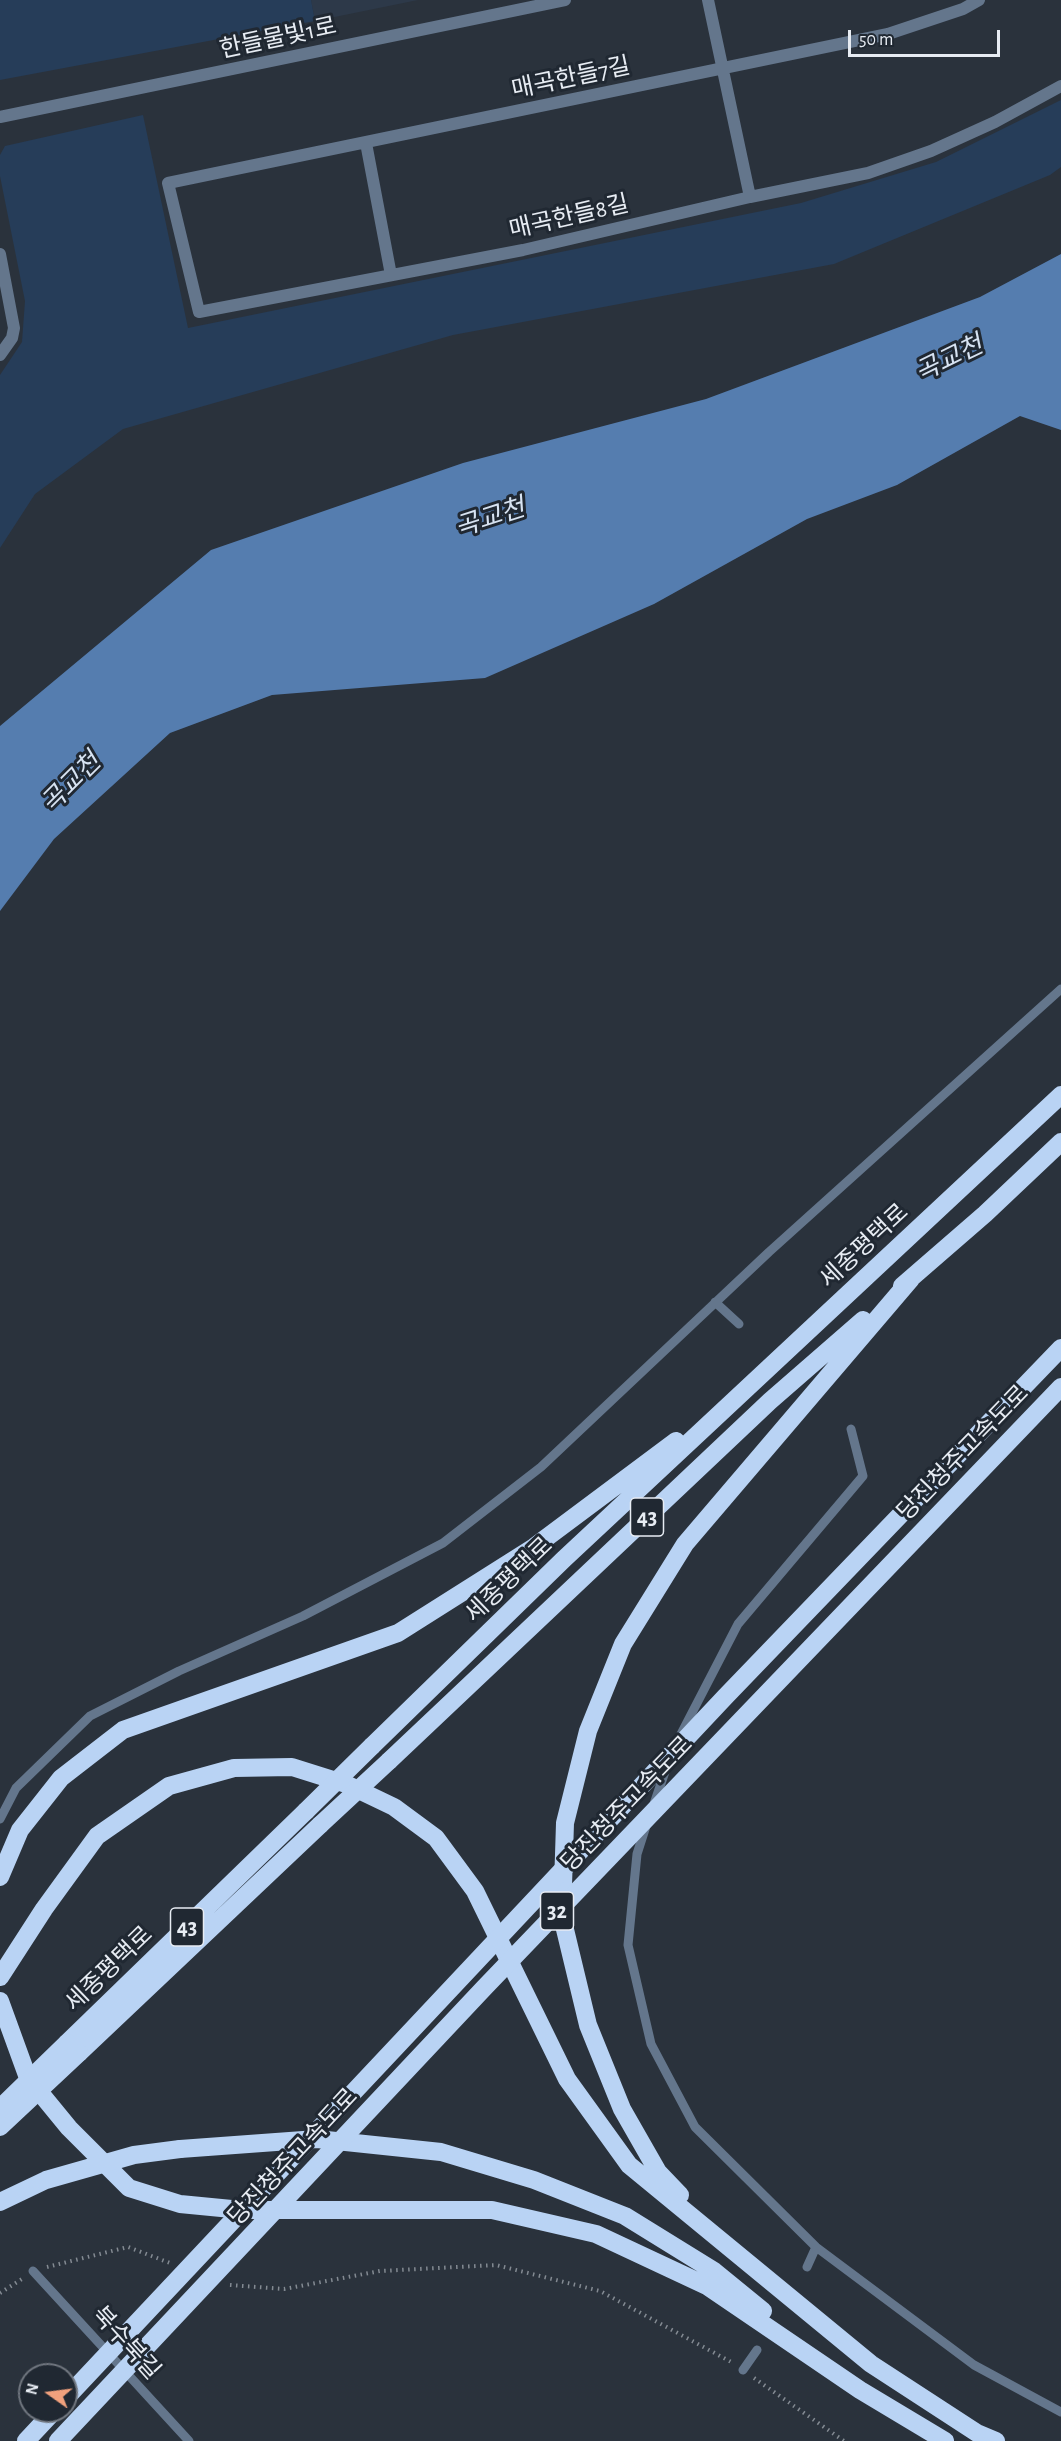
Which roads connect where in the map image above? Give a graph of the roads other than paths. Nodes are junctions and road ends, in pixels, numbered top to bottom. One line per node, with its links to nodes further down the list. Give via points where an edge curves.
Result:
1 (565, 0): 6 (street, 한들물빛1로)
2 (708, 0): 4 (street)
3 (979, 0): 4 (street, 매곡한들7길, via 888,34)
4 (723, 68): 7 (street, 매곡한들7길); 9 (street)
5 (1061, 86): 9 (street, 매곡한들8길, via 995,122 868,173)
6 (0, 117)
7 (366, 143): 8 (street, 매곡한들7길); 11 (street)
8 (168, 183): 11 (street, 매곡한들8길, via 199,312)
9 (750, 197): 11 (street, 매곡한들8길, via 524,250)
10 (0, 254): 12 (street, via 14,328)
11 (391, 275)
12 (6, 339): 13 (street)
13 (0, 355)
14 (1061, 989): 18 (lane)
15 (1061, 1095): 21 (highway, 세종평택로 / 43)
16 (1061, 1142): 17 (highway, 세종평택로 / 43)
17 (911, 1279): 28 (highway, 세종평택로 / 43, bridge, via 770,1401 320,1826); 33 (highway, via 685,1544 622,1644 588,1731 565,1823 562,1917 588,2025 600,2057 622,2109 658,2172)
18 (715, 1302): 19 (lane); 24 (lane, via 541,1467 443,1543 303,1616 90,1716 16,1788)
19 (739, 1324)
20 (1061, 1348): 38 (highway, 당진청주고속도로 / 32, bridge, via 708,1714)
21 (752, 1384): 25 (highway, via 534,1548 398,1634 123,1730 61,1778 20,1830); 28 (highway, 세종평택로 / 43, bridge, via 564,1559 306,1810)
22 (1061, 1387): 43 (highway, 당진청주고속도로 / 32, bridge, via 501,1970)
23 (850, 1429): 32 (lane, via 862,1476 738,1624 672,1752 636,1854 628,1945 651,2044 695,2127)
24 (0, 1819)
25 (0, 1877)
26 (0, 1977): 33 (highway, via 97,1836 169,1786 234,1768 292,1767 346,1784 394,1808 436,1838 475,1891 567,2079 629,2165)
27 (0, 2001): 39 (highway, via 28,2078 69,2128 129,2188 180,2204 242,2210 492,2210 596,2234 707,2286)
28 (73, 2048): 29 (highway, 세종평택로 / 43, bridge); 30 (highway, 세종평택로 / 43, bridge)
29 (0, 2108)
30 (0, 2127)
31 (0, 2202): 39 (highway, bridge, via 46,2180 134,2155 180,2149 317,2139 441,2152 534,2180 624,2216 714,2271)
32 (816, 2247): 34 (lane); 40 (lane, via 974,2365)
33 (746, 2263): 46 (highway, via 871,2364 977,2433)
34 (807, 2267)
35 (33, 2271): 44 (lane, 북수북길)
36 (757, 2350): 37 (lane)
37 (742, 2370)
38 (78, 2385)
39 (860, 2390): 45 (highway)
40 (1061, 2412)
41 (43, 2423): 42 (highway)
42 (26, 2441)
43 (58, 2441)
44 (189, 2441)
45 (945, 2441)
46 (996, 2441)

